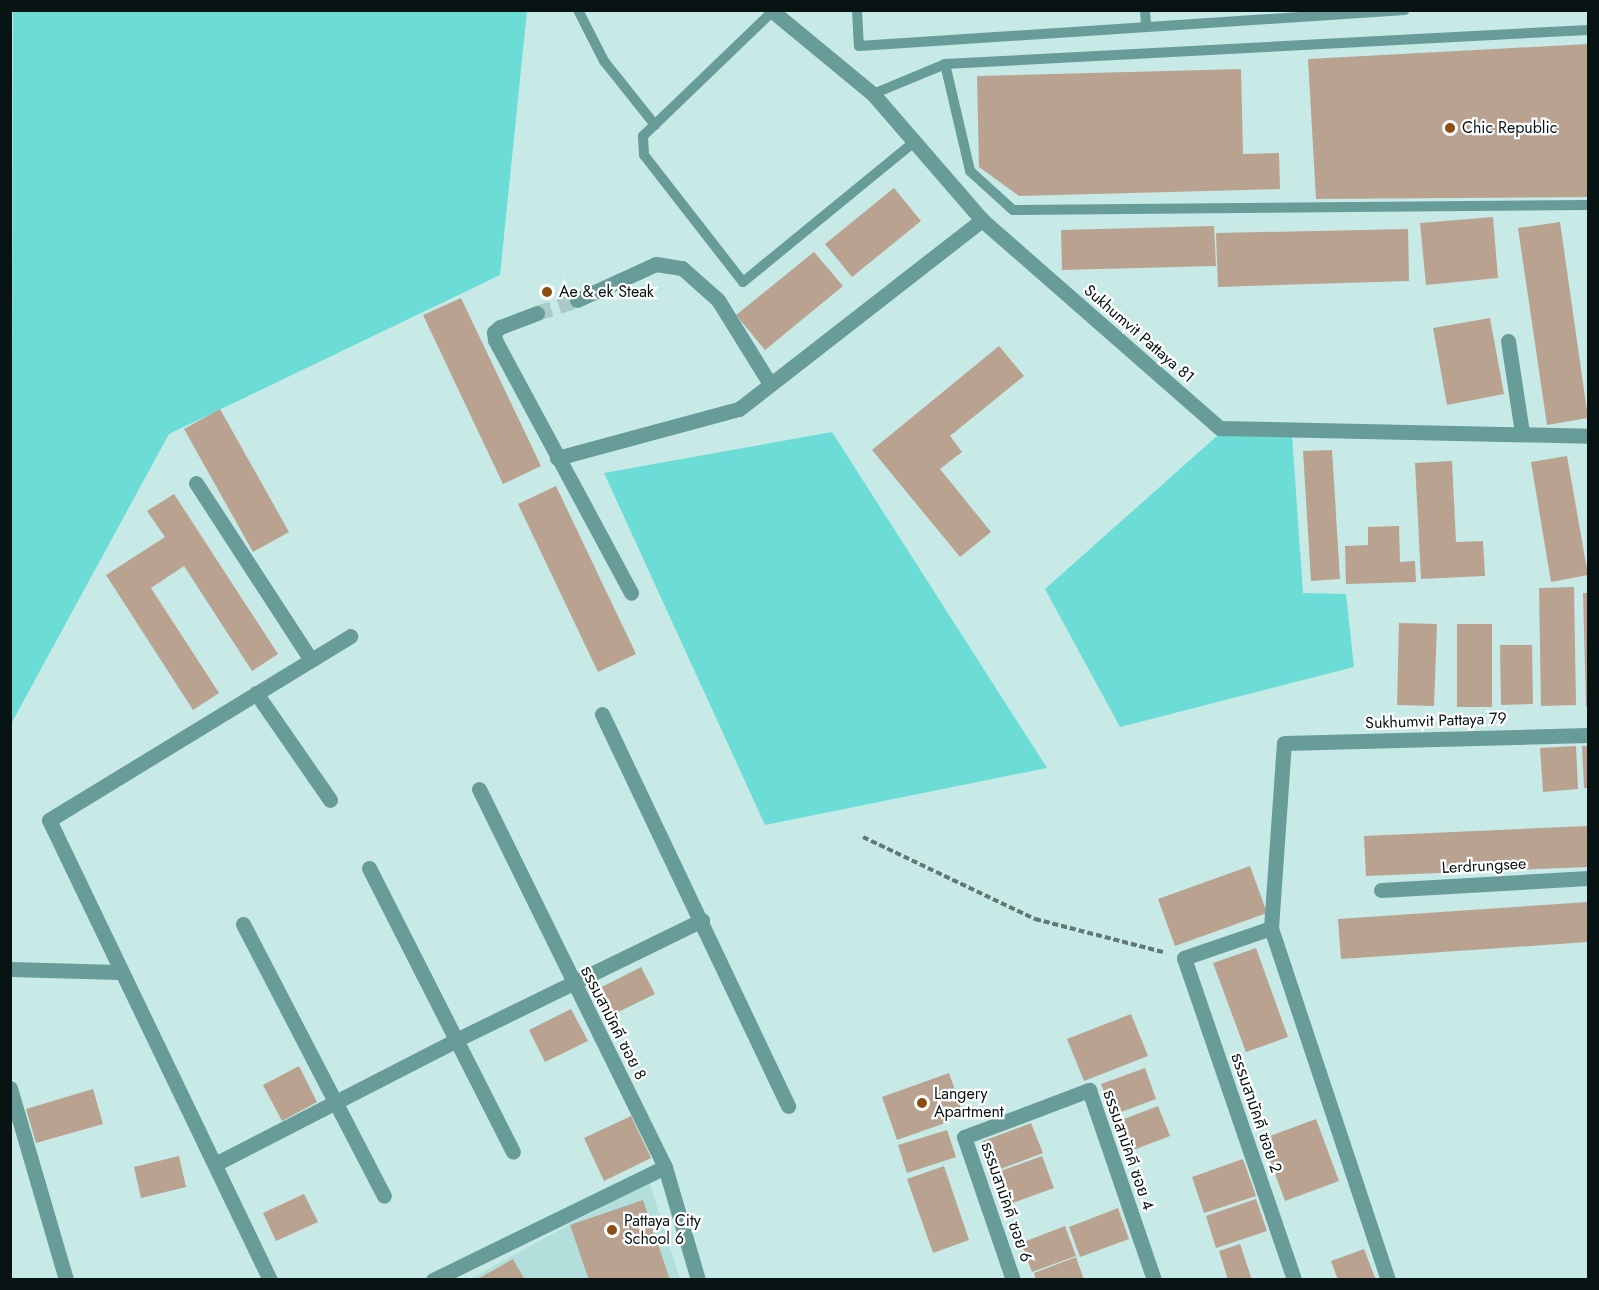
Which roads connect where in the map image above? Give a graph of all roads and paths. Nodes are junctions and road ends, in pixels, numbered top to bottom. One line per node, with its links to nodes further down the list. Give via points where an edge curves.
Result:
1 (578, 10): 12 (lane, via 604,61)
2 (856, 10): 8 (lane, via 859,46)
3 (1144, 10): 8 (lane)
4 (1405, 10): 6 (lane)
5 (773, 11): 11 (street, Sukhumvit Pattaya 81); 12 (lane)
6 (1252, 14): 7 (lane)
7 (1206, 16): 8 (lane)
8 (1146, 26)
9 (1588, 30): 10 (lane)
10 (945, 64): 11 (lane); 14 (lane, via 970,171 1013,210)
11 (873, 94): 13 (street, Sukhumvit Pattaya 81)
12 (654, 125): 13 (lane, via 643,136 645,155 743,282)
13 (914, 141): 15 (street, Sukhumvit Pattaya 81)
14 (1588, 205)
15 (982, 220): 19 (street); 20 (street, Sukhumvit Pattaya 81, via 1220,428)
16 (577, 300): 19 (street, via 656,264 682,268 718,300)
17 (537, 313): 22 (street, via 500,327 494,332 495,340)
18 (1508, 341): 20 (street)
19 (770, 384): 22 (street, via 739,409)
20 (1522, 433): 21 (street, Sukhumvit Pattaya 81)
21 (1588, 436)
22 (557, 458): 24 (street)
23 (196, 483): 26 (street)
24 (631, 592)
25 (350, 636): 26 (street)
26 (311, 660): 27 (street)
27 (256, 693): 31 (street); 41 (street, via 49,820)
28 (602, 714): 36 (street)
29 (1588, 735): 38 (street, Sukhumvit Pattaya 79, via 1284,743)
30 (479, 789): 42 (street, ธรรมสามัคคี ซอย 8)
31 (330, 800)
32 (862, 837): 39 (path, via 1035,919)
33 (369, 868): 43 (street)
34 (1588, 878): 35 (street, Lerdrungsee)
35 (1381, 890)
36 (702, 920): 42 (street); 46 (street)
37 (243, 924): 45 (street)
38 (1271, 928): 39 (street); 59 (street)
39 (1184, 958): 58 (street, ธรรมสามัคคี ซอย 2)
40 (10, 969): 41 (street)
41 (119, 972): 49 (street)
42 (572, 983): 43 (street); 50 (street, ธรรมสามัคคี ซอย 8)
43 (454, 1041): 45 (street); 48 (street)
44 (10, 1088): 52 (street)
45 (336, 1103): 49 (street); 51 (street)
46 (788, 1107)
47 (964, 1137): 56 (street, ธรรมสามัคคี ซอย 6); 57 (street, ธรรมสามัคคี ซอย 4, via 1089,1090)
48 (513, 1152)
49 (217, 1163): 53 (street)
50 (665, 1167): 54 (street); 55 (street, ธรรมสามัคคี ซอย 8)
51 (384, 1196)
52 (66, 1280)
53 (270, 1280)
54 (433, 1280)
55 (698, 1280)
56 (1013, 1280)
57 (1154, 1280)
58 (1294, 1280)
59 (1388, 1280)

